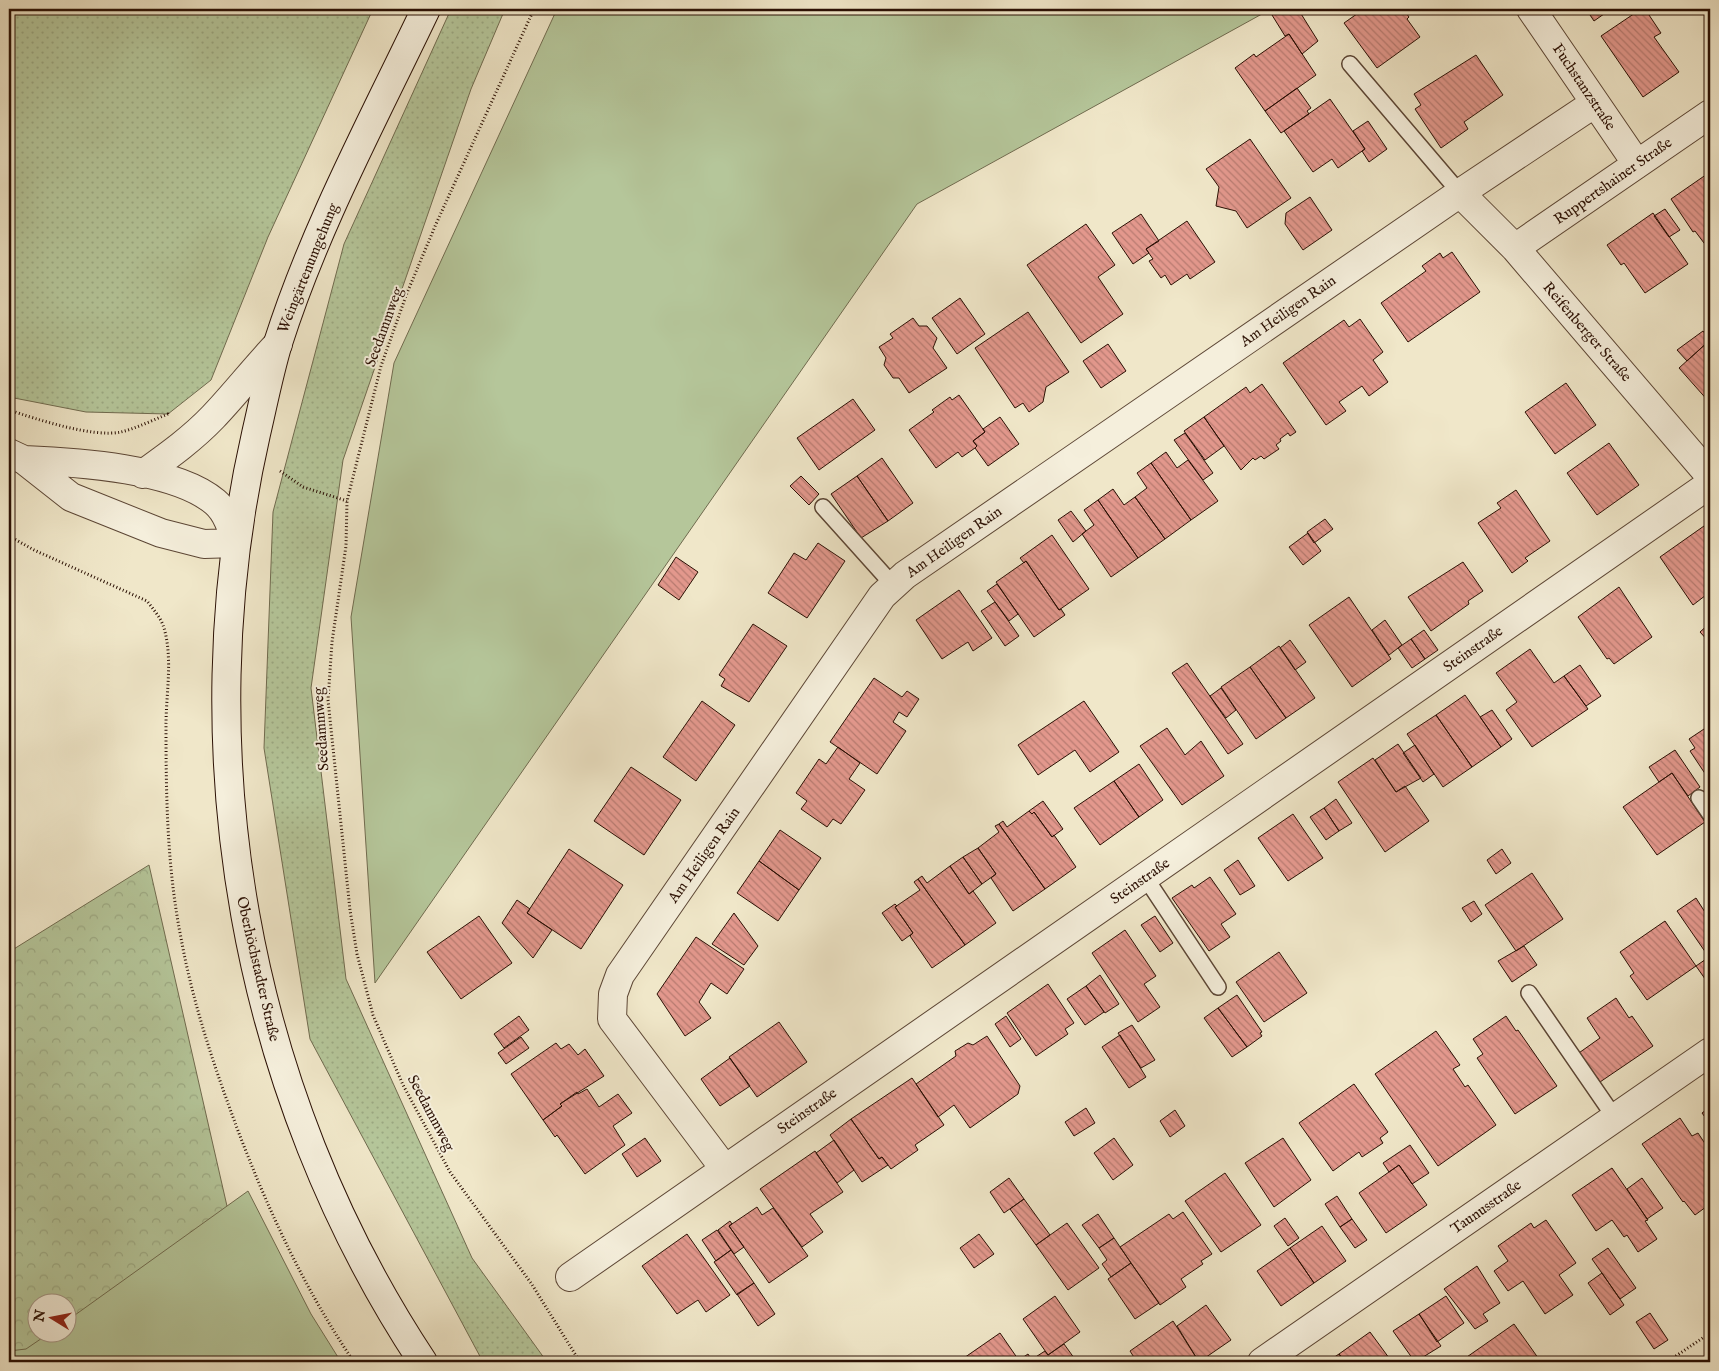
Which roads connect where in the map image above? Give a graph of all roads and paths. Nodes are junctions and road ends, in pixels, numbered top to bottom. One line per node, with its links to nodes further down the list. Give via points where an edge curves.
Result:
1 (426, 9): 10 (street, Weingärtenumgehung, via 318,238)
2 (534, 9): 16 (path, Seedammweg, via 407,293 381,366)
3 (1531, 9): 5 (street, Fuchstanzstraße)
4 (1350, 64): 8 (lane)
5 (1596, 103): 7 (street, Fuchstanzstraße); 8 (street)
6 (1710, 114): 7 (street, Ruppertshainer Straße)
7 (1637, 164): 9 (street, Ruppertshainer Straße)
8 (1460, 193): 9 (street, Reifenberger Straße); 20 (street, Am Heiligen Rain)
9 (1516, 248): 14 (street, Reifenberger Straße)
10 (278, 344): 13 (street, via 213,416 186,442); 19 (street, Weingärtenumgehung, via 248,467)
11 (16, 457): 13 (street, Oberhöchstadter Straße, via 82,463); 19 (street, Oberhöchstadter Straße, via 72,497 152,530 204,544)
12 (279, 470): 16 (path, via 303,487)
13 (143, 474): 19 (street, Oberhöchstadter Straße, via 179,482 216,502 230,523)
14 (1710, 476)
15 (1710, 484): 23 (street, Steinstraße)
16 (347, 501): 33 (path, Seedammweg, via 346,546 332,642 328,700 350,910 368,996 403,1085 450,1172 531,1283)
17 (823, 507): 20 (lane)
18 (9, 536): 31 (path, via 51,558 134,593 148,601 158,614 164,629 167,658 168,848 172,894 190,982 218,1077 270,1207 324,1318)
19 (236, 542): 32 (street, Oberhöchstadter Straße, via 227,627 225,711 238,879 254,962 275,1044 302,1124 334,1202 372,1277)
20 (893, 585): 28 (street, Am Heiligen Rain, via 882,596 620,975 613,994 612,1019)
21 (1699, 798): 22 (lane)
22 (1710, 814)
23 (1145, 877): 24 (lane); 28 (street, Steinstraße)
24 (1218, 987)
25 (1529, 993): 27 (lane)
26 (1710, 1052): 27 (street, Taunusstraße)
27 (1615, 1118): 34 (street, Taunusstraße)
28 (724, 1168): 29 (street, Steinstraße)
29 (570, 1277)
30 (1710, 1333): 35 (path)
31 (354, 1362)
32 (423, 1362)
33 (580, 1362)
34 (1262, 1362)
35 (1667, 1362)

